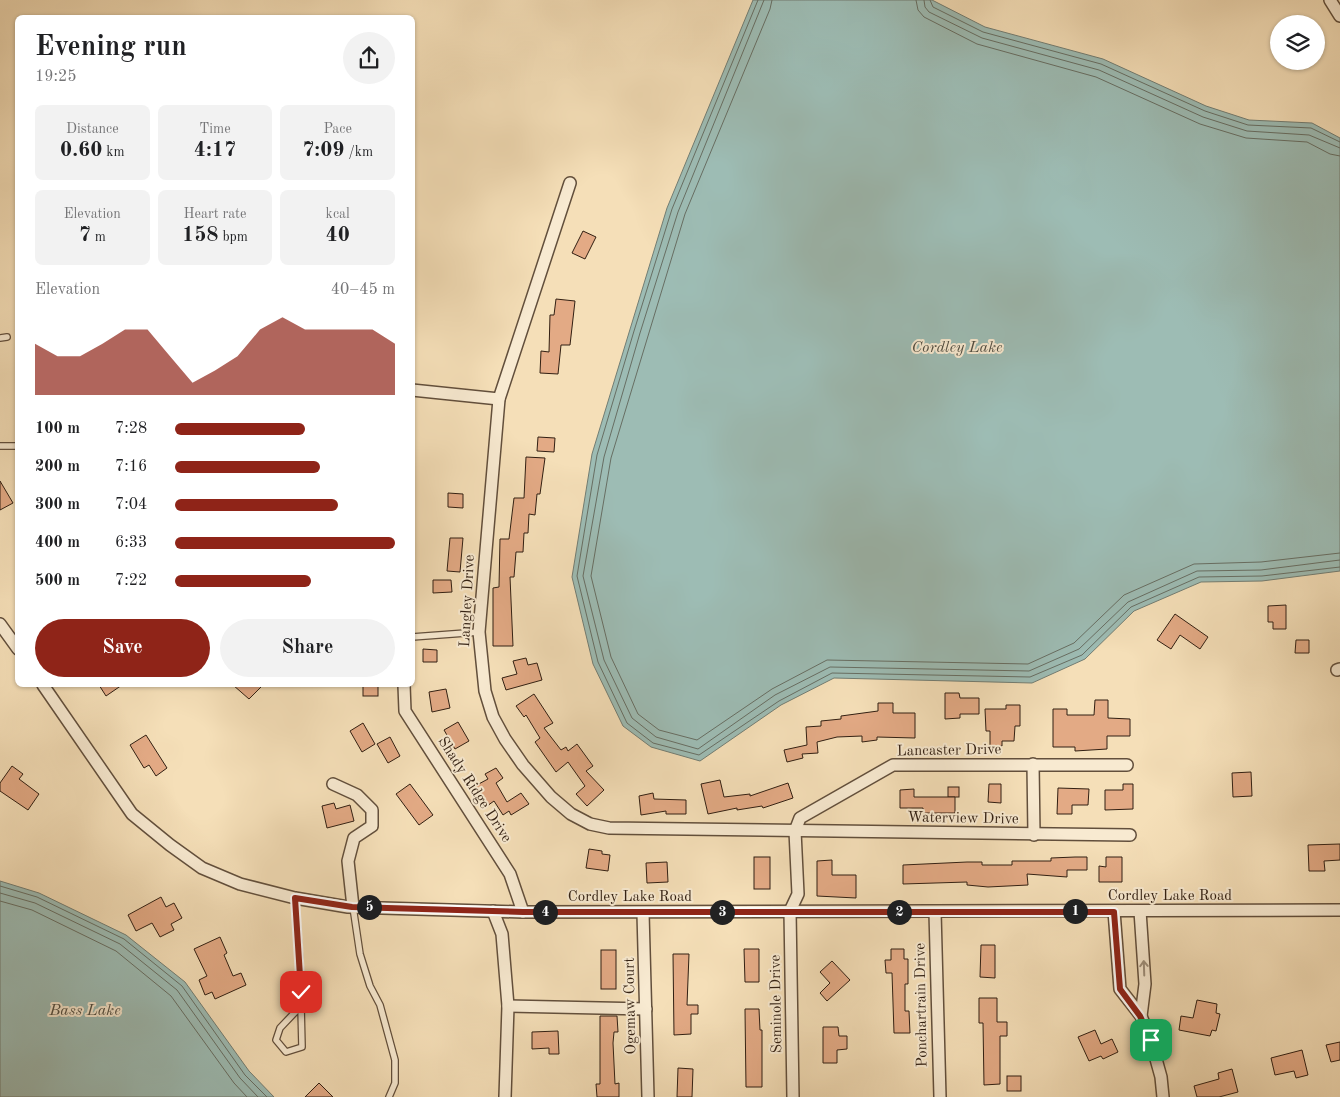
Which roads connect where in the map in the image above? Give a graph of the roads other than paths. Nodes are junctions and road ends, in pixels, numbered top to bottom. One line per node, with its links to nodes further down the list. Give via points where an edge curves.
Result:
1 (1334, 4): 2 (street)
2 (1340, 16)
3 (570, 183): 5 (street, Langley Drive)
4 (415, 390): 5 (street)
5 (498, 399): 9 (street, Langley Drive)
6 (0, 446): 7 (lane)
7 (15, 446)
8 (0, 624): 11 (street)
9 (479, 632): 10 (lane); 17 (street, Langley Drive, via 484,691 493,717 523,765 571,814 590,824 609,828)
10 (415, 637)
11 (15, 645)
12 (43, 687): 20 (street, Cordley Lake Road, via 132,814 202,868 240,884)
13 (404, 687): 26 (street, Shady Ridge Drive, via 405,711 510,874)
14 (1033, 764): 15 (street, Lancaster Drive); 17 (street, Lancaster Drive, via 893,765 800,818); 18 (street)
15 (1127, 765)
16 (333, 784): 21 (street, via 357,795 372,810 372,826 354,838 348,861)
17 (795, 831): 18 (street, Waterview Drive); 23 (street, via 798,894)
18 (1034, 835): 19 (street, Waterview Drive)
19 (1130, 835)
20 (295, 898): 21 (street, Cordley Lake Road); 31 (lane)
21 (352, 907): 25 (street, Cordley Lake Road); 34 (lane, via 360,954 380,1005 395,1060 395,1083)
22 (1340, 910): 24 (street, Cordley Lake Road)
23 (790, 911): 27 (street, Cordley Lake Road); 29 (street, Cordley Lake Road); 37 (street, Seminole Drive)
24 (1140, 911): 28 (street, Cordley Lake Road); 33 (street, one-way to 24, via 1145,984)
25 (493, 912): 26 (street, Cordley Lake Road); 30 (street, via 502,934)
26 (523, 912): 29 (street, Cordley Lake Road)
27 (935, 912): 28 (street, Cordley Lake Road); 38 (street, Ponchartrain Drive)
28 (1114, 912): 33 (street, via 1120,989)
29 (643, 913): 32 (street, Ogemaw Court)
30 (508, 1006): 32 (street); 35 (street)
31 (300, 1007): 31 (lane, via 302,1047 286,1052 276,1040 280,1028)
32 (646, 1009): 36 (street, Ogemaw Court)
33 (1140, 1016): 39 (street, via 1157,1057)
34 (389, 1097)
35 (505, 1097)
36 (648, 1097)
37 (793, 1097)
38 (940, 1097)
39 (1163, 1097)

